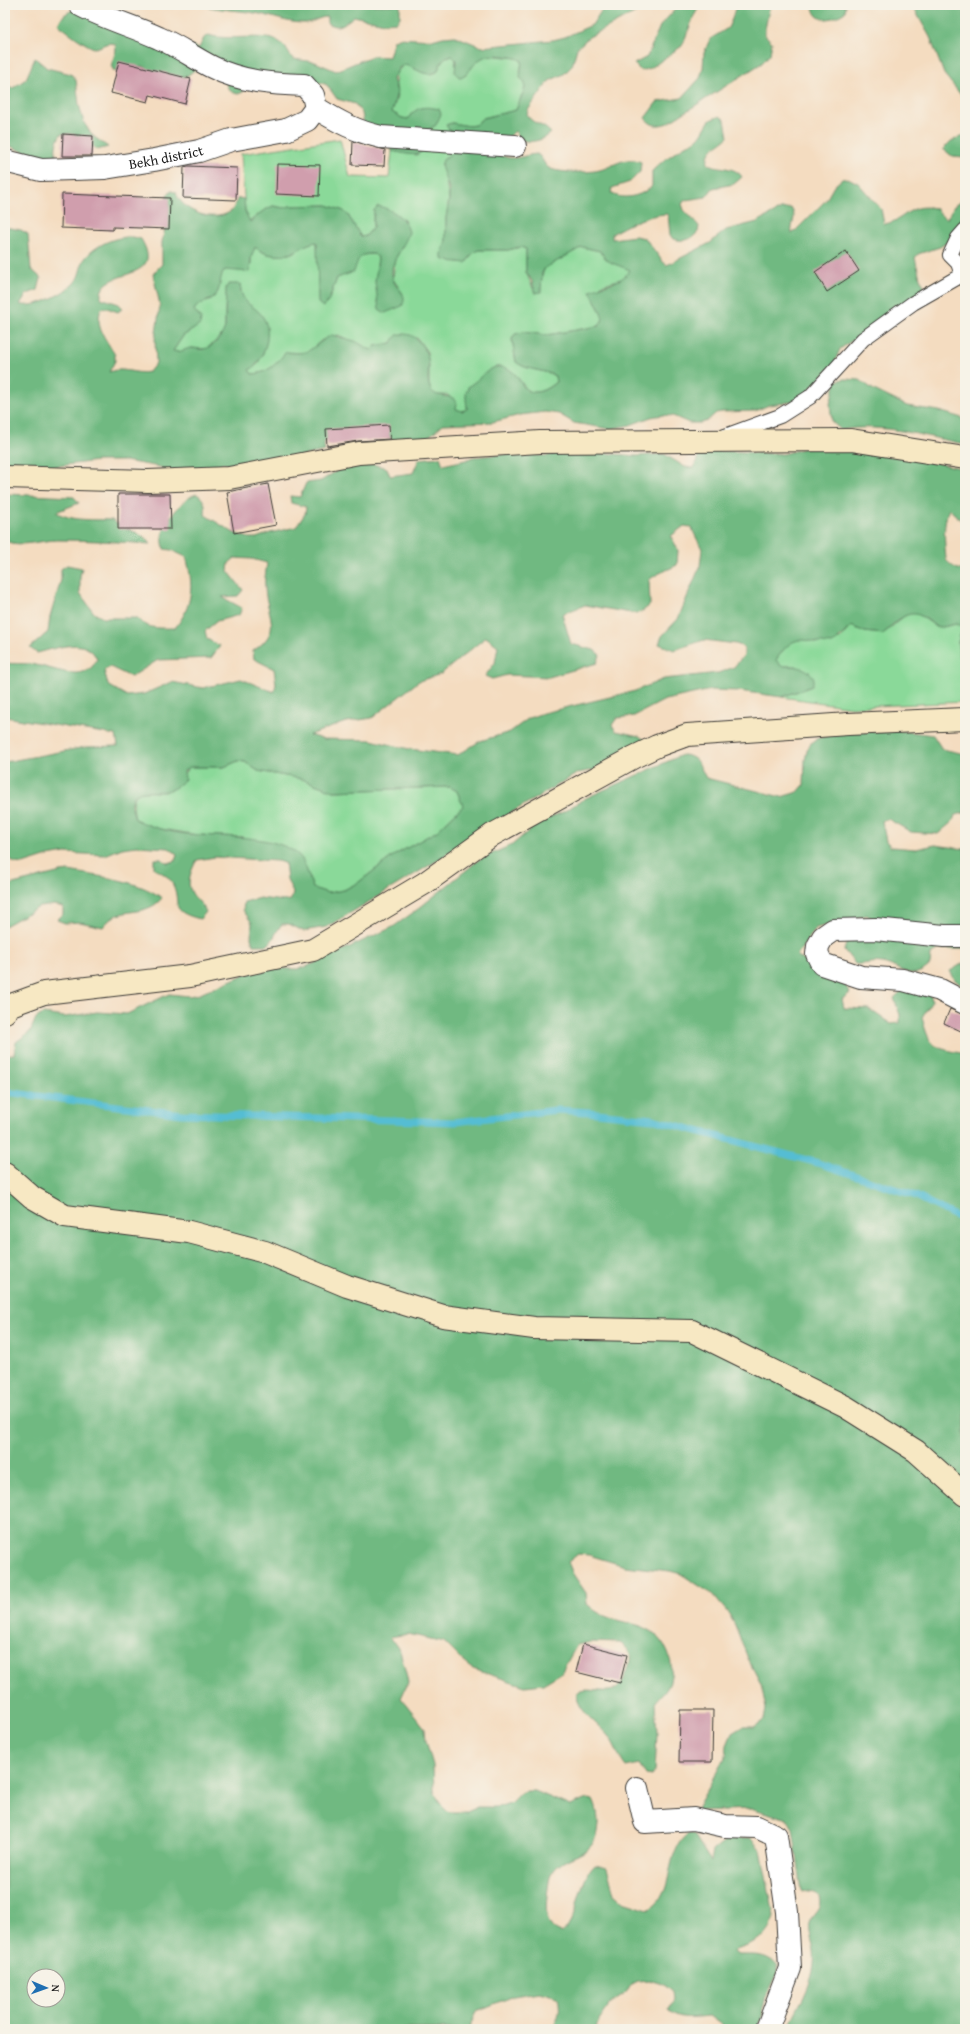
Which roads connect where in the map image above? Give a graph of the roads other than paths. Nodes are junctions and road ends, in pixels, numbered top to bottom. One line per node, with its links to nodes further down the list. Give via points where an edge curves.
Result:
1 (80, 5): 2 (street, via 101,16 157,37 213,68 235,76 266,83 304,85 313,95)
2 (316, 108): 3 (street, via 349,127 382,137); 4 (street, Bekh district, via 307,120 286,130 231,140 199,151 147,162 106,168 41,170)
3 (515, 146)
4 (5, 161)
5 (965, 230): 6 (lane, via 950,255 958,263 962,275 913,303 863,338 830,376 804,400 780,416)
6 (713, 440): 7 (street, via 851,440); 8 (street, via 540,442 359,453 228,478 148,481)
7 (965, 458)
8 (5, 476)
9 (965, 719): 12 (street, via 687,735 634,757 492,835 425,883 313,950 190,976 44,993 10,1005)
10 (965, 936): 11 (street, via 874,929 833,930 823,937 817,954 822,964 841,971 861,977 903,980 940,990)
11 (965, 1003)
12 (5, 1012)
13 (5, 1173): 14 (street, via 32,1197 65,1216 189,1232 250,1248 347,1286 444,1316 534,1328 692,1331 846,1407 916,1451)
14 (965, 1495)
15 (637, 1788): 16 (street, via 644,1822 694,1818 725,1826 757,1827 776,1836 787,1912 790,1968)
16 (767, 2029)

